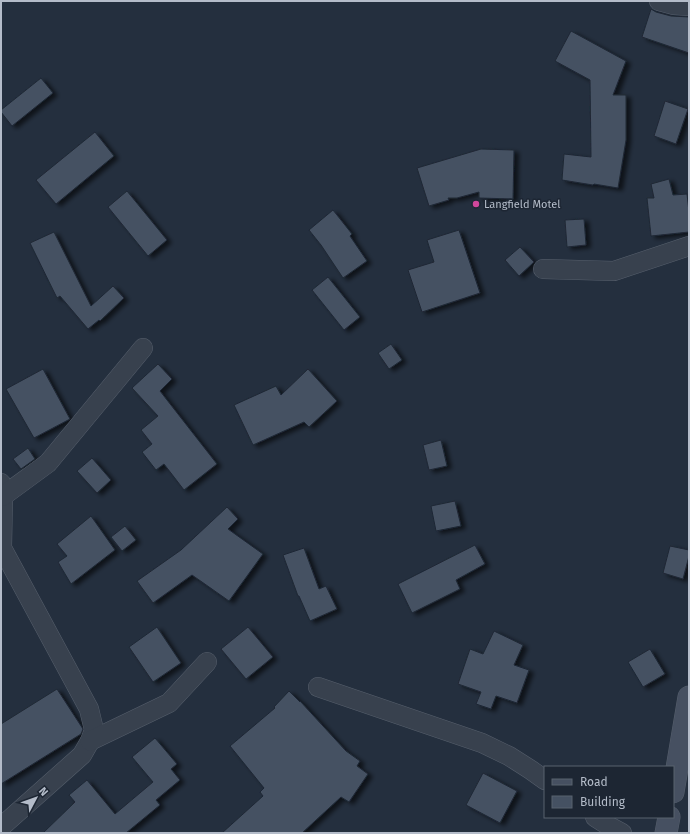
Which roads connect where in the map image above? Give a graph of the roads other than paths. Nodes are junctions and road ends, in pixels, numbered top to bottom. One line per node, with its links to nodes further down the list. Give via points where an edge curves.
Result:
1 (659, 1): 2 (street)
2 (689, 6)
3 (689, 246): 4 (street, via 614,271)
4 (543, 269)
5 (143, 348): 6 (street, via 48,463)
6 (2, 489): 10 (street, via 2,548 89,709 94,730)
7 (207, 662): 10 (street, via 169,703)
8 (318, 687): 11 (street, via 482,743 509,756)
9 (689, 697): 12 (main road)
10 (90, 741): 15 (street, via 82,755)
11 (544, 779)
12 (674, 786)
13 (597, 818): 16 (street)
14 (669, 818): 17 (main road)
15 (1, 827)
16 (622, 833)
17 (666, 833)

